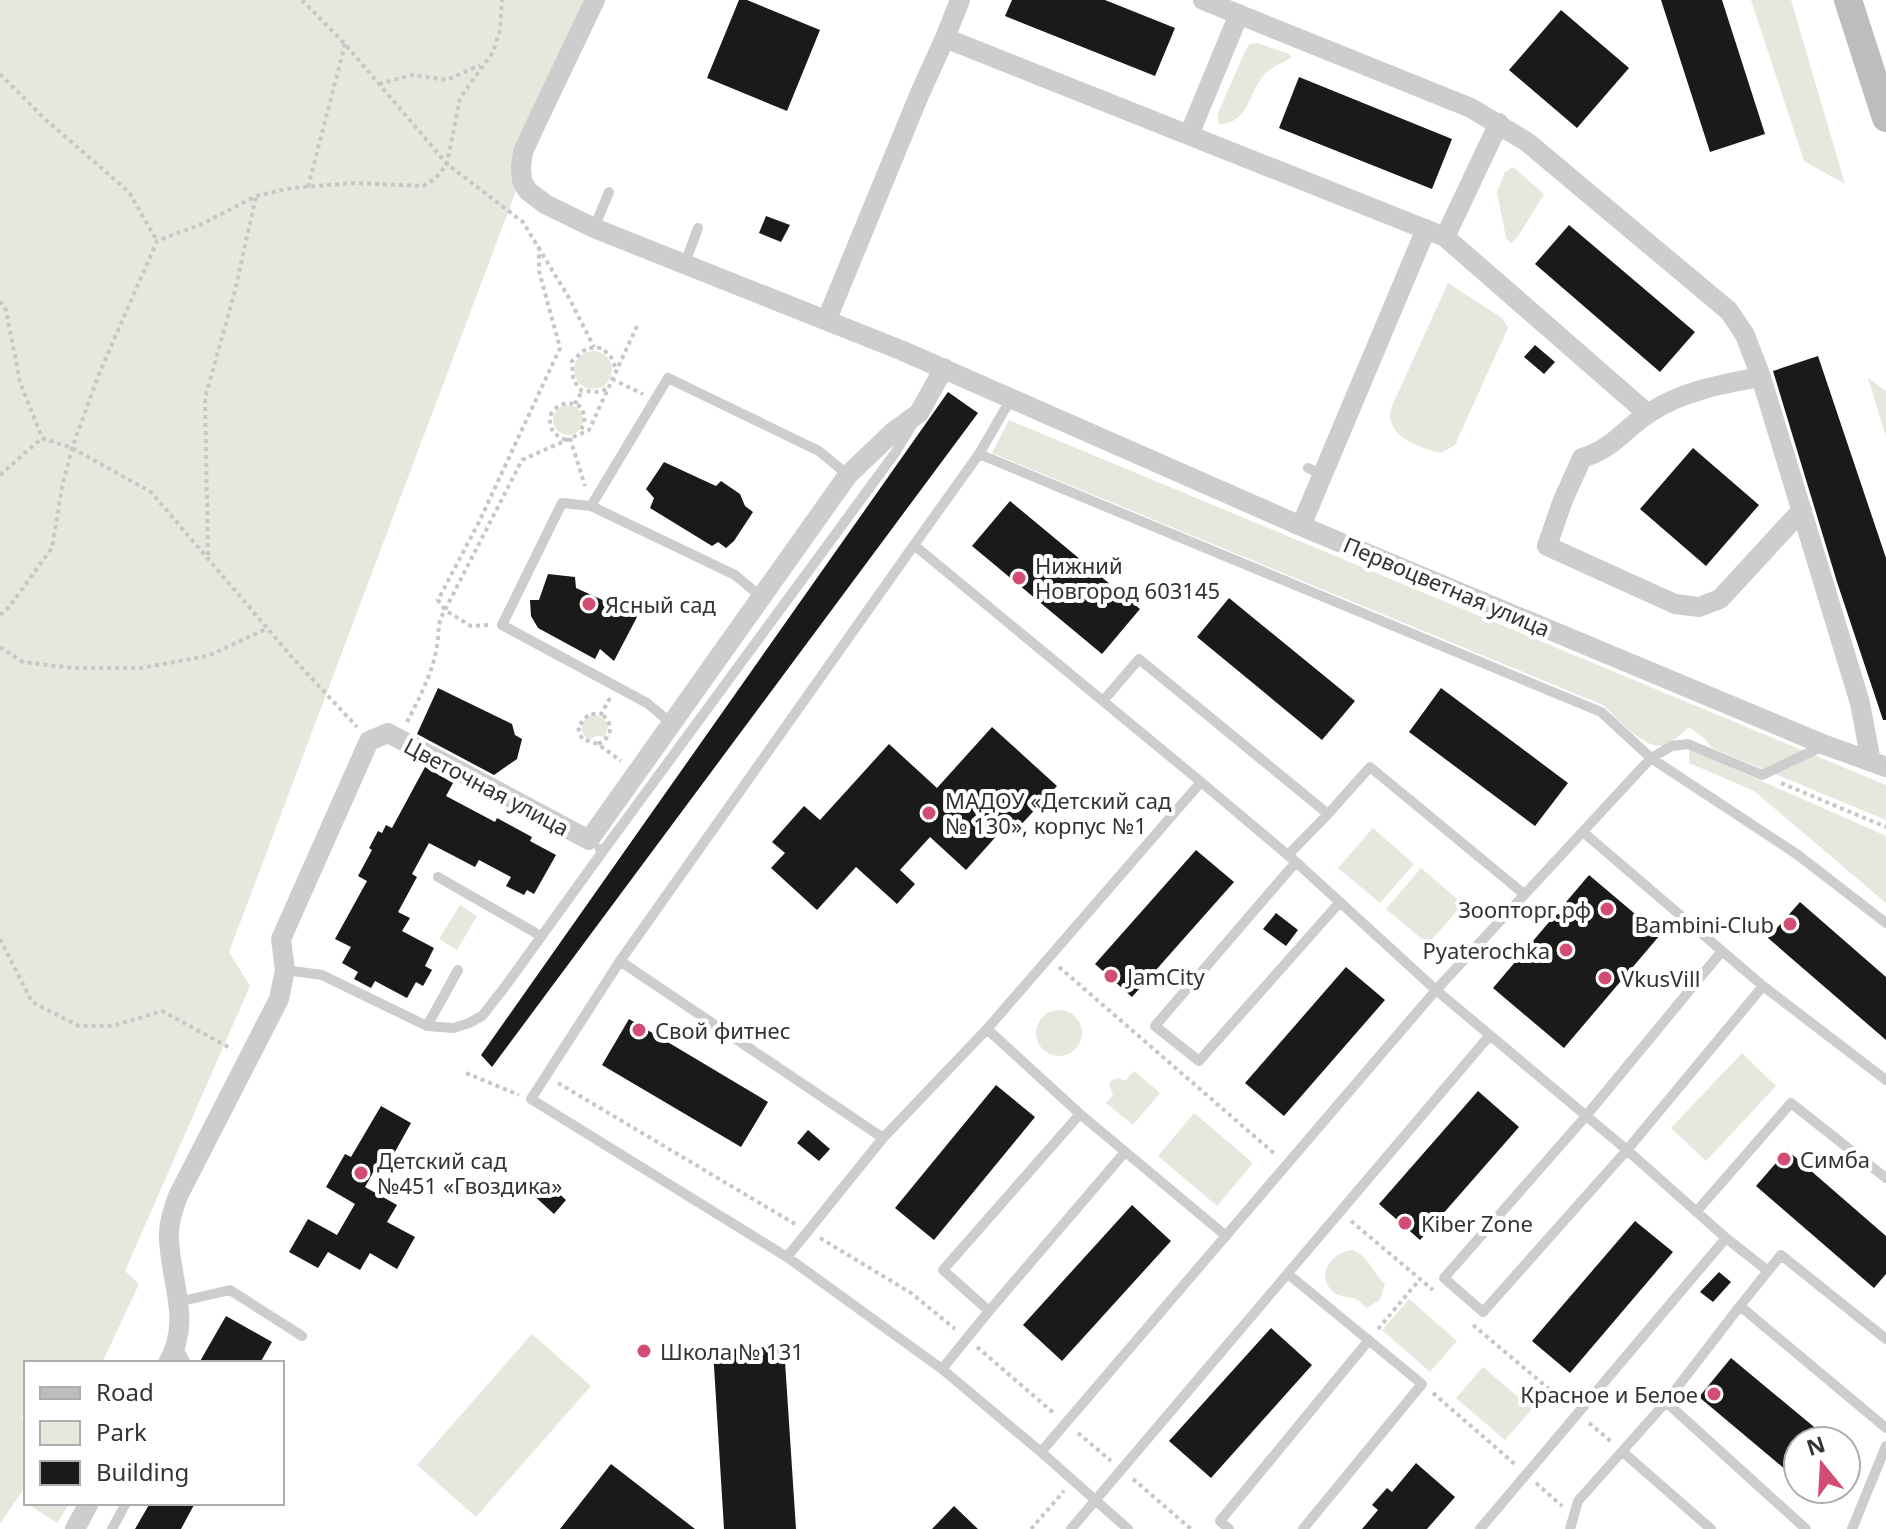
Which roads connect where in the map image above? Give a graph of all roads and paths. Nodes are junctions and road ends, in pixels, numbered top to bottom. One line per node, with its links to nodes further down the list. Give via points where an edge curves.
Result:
1 (302, 0): 9 (path)
2 (502, 0): 10 (path, via 500,30)
3 (595, 0): 20 (street, Первоцветная улица, via 523,152 521,167 528,191)
4 (960, 0): 8 (street)
5 (1203, 0): 7 (street)
6 (1848, 0): 13 (main road)
7 (1239, 14): 14 (street); 15 (street)
8 (945, 38): 15 (street); 27 (street)
9 (345, 44): 12 (path); 17 (path)
10 (483, 64): 12 (path, via 447,80 412,75); 16 (path, via 460,98)
11 (0, 74): 23 (path, via 129,192)
12 (379, 84): 16 (path)
13 (1886, 118)
14 (1499, 123): 22 (street); 32 (street, via 1729,311)
15 (1189, 135): 22 (street)
16 (447, 164): 17 (path, via 423,186); 24 (path, via 523,222)
17 (308, 187): 19 (path)
18 (609, 192): 20 (lane)
19 (256, 196): 23 (path); 53 (path, via 205,398)
20 (594, 228): 25 (street, Первоцветная улица)
21 (698, 228): 25 (lane)
22 (1435, 233): 40 (street); 51 (street, via 1316,471)
23 (157, 241): 44 (path)
24 (539, 245): 29 (path); 55 (path, via 539,271 560,348 438,600)
25 (685, 263): 27 (street, Первоцветная улица)
26 (0, 301): 42 (path, via 20,382)
27 (827, 319): 30 (street, Первоцветная улица)
28 (638, 324): 31 (path)
29 (594, 347): 31 (path, via 607,352); 35 (path, via 572,361 573,380)
30 (944, 368): 37 (street, Первоцветная улица); 39 (street, Цветочная улица)
31 (616, 371): 33 (path)
32 (1761, 377): 40 (street, via 1708,386); 50 (street)
33 (612, 379): 34 (path); 36 (path)
34 (608, 388): 35 (path); 41 (path, via 589,430)
35 (582, 391): 38 (path)
36 (638, 392)
37 (1012, 397): 45 (lane); 51 (street, Первоцветная улица)
38 (575, 404): 41 (path, via 584,411); 43 (path, via 559,405 551,414 552,432)
39 (919, 413): 47 (street, Цветочная улица); 76 (lane, via 895,453)
40 (1648, 414): 50 (street, via 1602,452 1582,458 1547,546 1675,604 1699,607 1720,599)
41 (580, 434): 43 (path)
42 (42, 438): 44 (path); 46 (path)
43 (568, 439): 48 (path); 55 (path, via 522,460)
44 (72, 448): 53 (path, via 151,492); 56 (path, via 52,548)
45 (979, 454): 52 (lane); 68 (lane, via 1601,712)
46 (0, 475)
47 (848, 475): 49 (lane, via 819,451 668,378); 54 (street, Цветочная улица)
48 (584, 481)
49 (591, 506): 54 (lane, via 735,575); 60 (lane, via 562,503 502,625)
50 (1802, 510): 69 (street)
51 (1301, 526): 67 (street, Первоцветная улица)
52 (914, 545): 61 (lane); 86 (lane)
53 (208, 557): 58 (path)
54 (760, 596): 63 (street, Цветочная улица)
55 (445, 610): 57 (path); 64 (path, via 421,694)
56 (0, 615)
57 (471, 626)
58 (268, 628): 59 (path, via 208,656 141,668 23,662); 65 (path)
59 (0, 647)
60 (617, 687): 62 (path); 63 (lane)
61 (1103, 701): 72 (lane); 73 (lane, via 1139,659)
62 (601, 714): 66 (path, via 611,730); 66 (path, via 589,714 578,727 582,739)
63 (671, 723): 70 (street, Цветочная улица)
64 (399, 739): 65 (street, Цветочная улица, via 388,733); 76 (street, Цветочная улица)
65 (369, 741): 87 (street, via 281,939)
66 (598, 744): 70 (path)
67 (1825, 745): 69 (street, Первоцветная улица); 71 (lane)
68 (1651, 758): 71 (lane, via 1688,744); 75 (lane); 81 (lane, via 1798,855)
69 (1878, 764)
70 (636, 773): 76 (street, Цветочная улица)
71 (1762, 775): 74 (path)
72 (1201, 782): 77 (lane); 85 (lane)
73 (1328, 814): 77 (lane); 79 (lane, via 1370,767)
74 (1886, 827)
75 (1583, 832): 79 (lane); 84 (lane)
76 (596, 846): 82 (lane)
77 (1292, 858): 80 (lane); 80 (lane, via 1155,1026 1199,1061)
78 (438, 877): 82 (lane)
79 (1524, 894): 90 (lane)
80 (1340, 902): 90 (lane)
81 (1886, 923)
82 (541, 936): 91 (lane, via 482,1016 454,1028)
83 (0, 939): 94 (path, via 32,1002 79,1026 113,1026 162,1011)
84 (1722, 951): 89 (lane); 100 (lane)
85 (1048, 958): 92 (lane); 104 (path)
86 (620, 961): 96 (lane); 101 (lane)
87 (285, 970): 91 (lane, via 322,975); 94 (street, via 279,999)
88 (458, 970): 91 (lane)
89 (1763, 986): 97 (lane); 102 (lane)
90 (1436, 990): 93 (lane); 104 (lane)
91 (427, 1026)
92 (987, 1029): 99 (lane); 101 (lane)
93 (1490, 1035): 100 (lane); 106 (lane)
94 (248, 1058): 116 (street, via 170,1219)
95 (466, 1073): 98 (path)
96 (546, 1076): 98 (lane); 108 (path)
97 (1886, 1080)
98 (531, 1099): 111 (lane)
99 (1080, 1114): 103 (lane); 118 (lane, via 943,1270)
100 (1586, 1116): 102 (lane); 102 (lane, via 1444,1278 1483,1312)
101 (883, 1138): 108 (lane)
102 (1627, 1150): 107 (lane)
103 (1125, 1152): 109 (lane); 118 (lane)
104 (1287, 1164): 109 (lane)
105 (1886, 1178): 107 (lane, via 1791,1103)
106 (1341, 1212): 113 (lane); 114 (path)
107 (1696, 1212): 110 (lane)
108 (808, 1231): 111 (lane); 121 (path, via 911,1293)
109 (1226, 1236): 129 (lane)
110 (1726, 1238): 112 (lane); 128 (lane)
111 (787, 1257): 125 (lane)
112 (1768, 1271): 117 (lane); 122 (lane, via 1781,1255)
113 (1288, 1274): 123 (lane); 134 (lane)
114 (1420, 1279): 115 (path); 123 (path)
115 (1444, 1300)
116 (178, 1302): 120 (lane, via 230,1290); 124 (street)
117 (1740, 1306): 127 (lane); 130 (lane)
118 (989, 1311): 121 (lane)
119 (1468, 1320): 128 (path)
120 (302, 1336)
121 (967, 1338): 125 (lane); 129 (path)
122 (1886, 1339)
123 (1369, 1340): 126 (lane); 147 (lane, via 1220,1521)
124 (177, 1358)
125 (942, 1369): 132 (lane)
126 (1422, 1384): 135 (path); 148 (lane)
127 (1666, 1402): 133 (lane); 152 (lane)
128 (1579, 1414): 133 (path); 135 (lane)
129 (1066, 1423): 132 (lane); 134 (path)
130 (1886, 1428)
131 (1886, 1446): 153 (lane)
132 (1041, 1452): 136 (lane)
133 (1624, 1453): 140 (lane, via 1578,1501); 151 (lane)
134 (1122, 1469): 137 (lane); 146 (path)
135 (1526, 1475): 140 (path); 149 (lane)
136 (1073, 1480): 137 (lane); 143 (path)
137 (1095, 1500): 144 (lane); 145 (lane)
138 (88, 1505): 141 (street)
139 (125, 1505): 142 (lane)
140 (1574, 1516): 150 (lane)
141 (75, 1529)
142 (112, 1529)
143 (1031, 1529)
144 (1071, 1529)
145 (1128, 1529)
146 (1191, 1529)
147 (1229, 1529)
148 (1303, 1529)
149 (1480, 1529)
150 (1570, 1529)
151 (1711, 1529)
152 (1806, 1529)
153 (1852, 1529)

